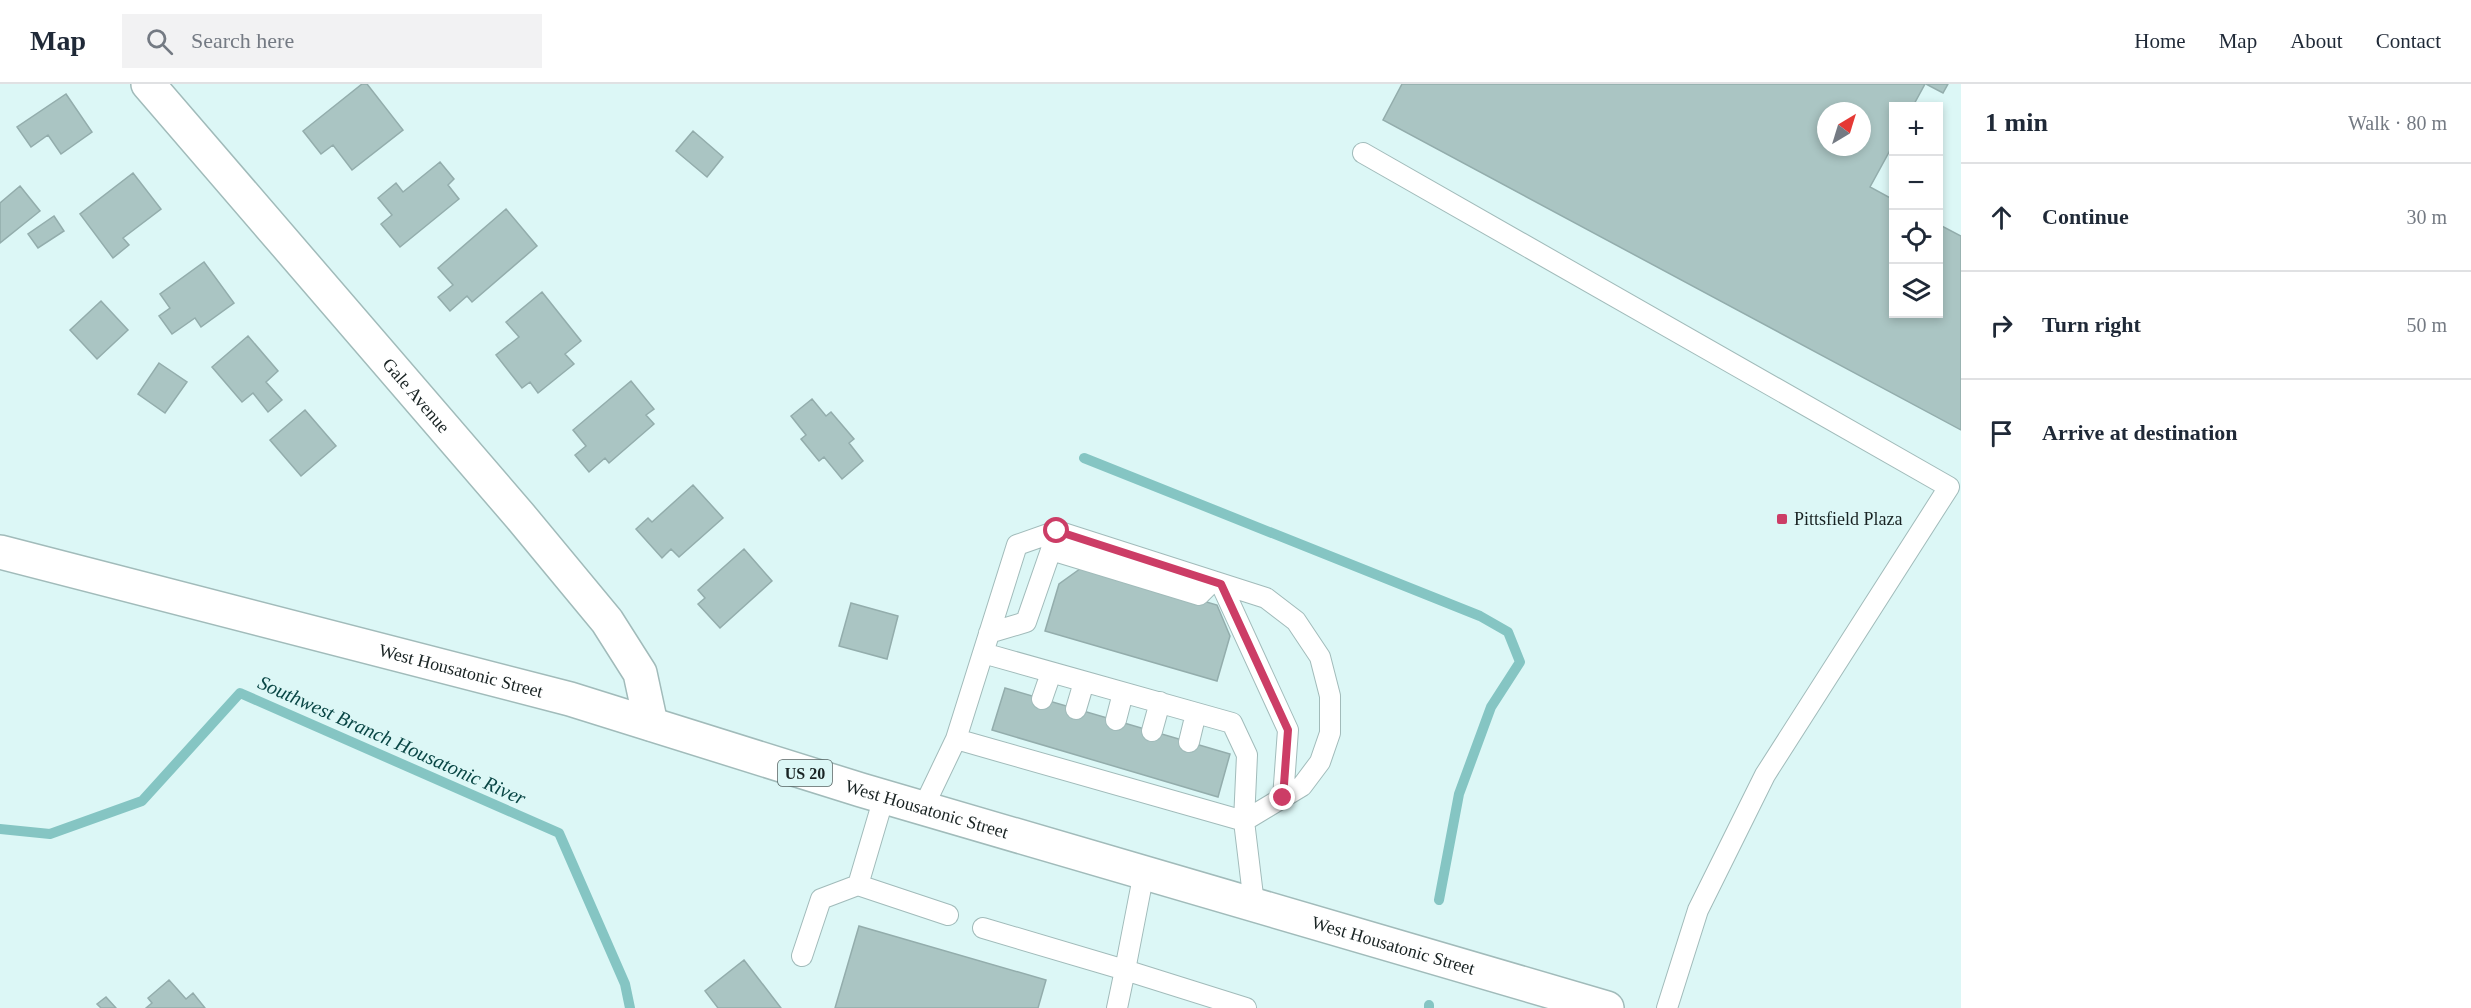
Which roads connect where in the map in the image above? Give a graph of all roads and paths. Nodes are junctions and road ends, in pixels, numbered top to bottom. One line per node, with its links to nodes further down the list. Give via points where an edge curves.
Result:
1 (148, 84): 16 (main road, Gale Avenue, via 606,621 640,672)
2 (1364, 153): 3 (lane)
3 (1955, 490): 34 (lane, via 1765,775 1698,910)
4 (0, 552): 16 (main road, West Housatonic Street / US 20, via 535,689)
5 (1217, 583): 6 (lane, via 1199,595 1051,550 1026,622); 6 (lane, via 1057,531 1017,545); 21 (lane, via 1288,730); 21 (lane, via 1266,598 1296,621 1320,657 1329,696 1330,733 1320,762 1302,786)
6 (989, 633): 7 (lane)
7 (983, 653): 8 (lane); 18 (lane)
8 (1051, 673): 9 (lane); 11 (lane)
9 (1084, 682): 10 (lane); 13 (lane)
10 (1123, 693): 12 (lane); 15 (lane)
11 (1042, 699)
12 (1160, 702): 14 (lane); 17 (lane)
13 (1076, 709)
14 (1196, 712): 19 (lane); 23 (lane, via 1232,723 1247,755)
15 (1116, 720)
16 (651, 724): 20 (main road, West Housatonic Street / US 20)
17 (1152, 731)
18 (956, 739): 22 (lane); 23 (lane, via 1029,750 1177,793)
19 (1189, 742)
20 (884, 797): 22 (main road, West Housatonic Street / US 20); 25 (lane)
21 (1283, 798): 23 (lane)
22 (923, 808): 24 (main road, West Housatonic Street / US 20)
23 (1244, 821): 26 (lane)
24 (1144, 872): 26 (main road, West Housatonic Street / US 20); 30 (lane)
25 (858, 885): 27 (lane); 29 (lane, via 820,899)
26 (1254, 904): 33 (main road, West Housatonic Street / US 20)
27 (948, 915)
28 (983, 928): 30 (lane)
29 (802, 956)
30 (1125, 970): 31 (lane); 32 (lane)
31 (1118, 1008)
32 (1246, 1008)
33 (1606, 1008)
34 (1667, 1008)

